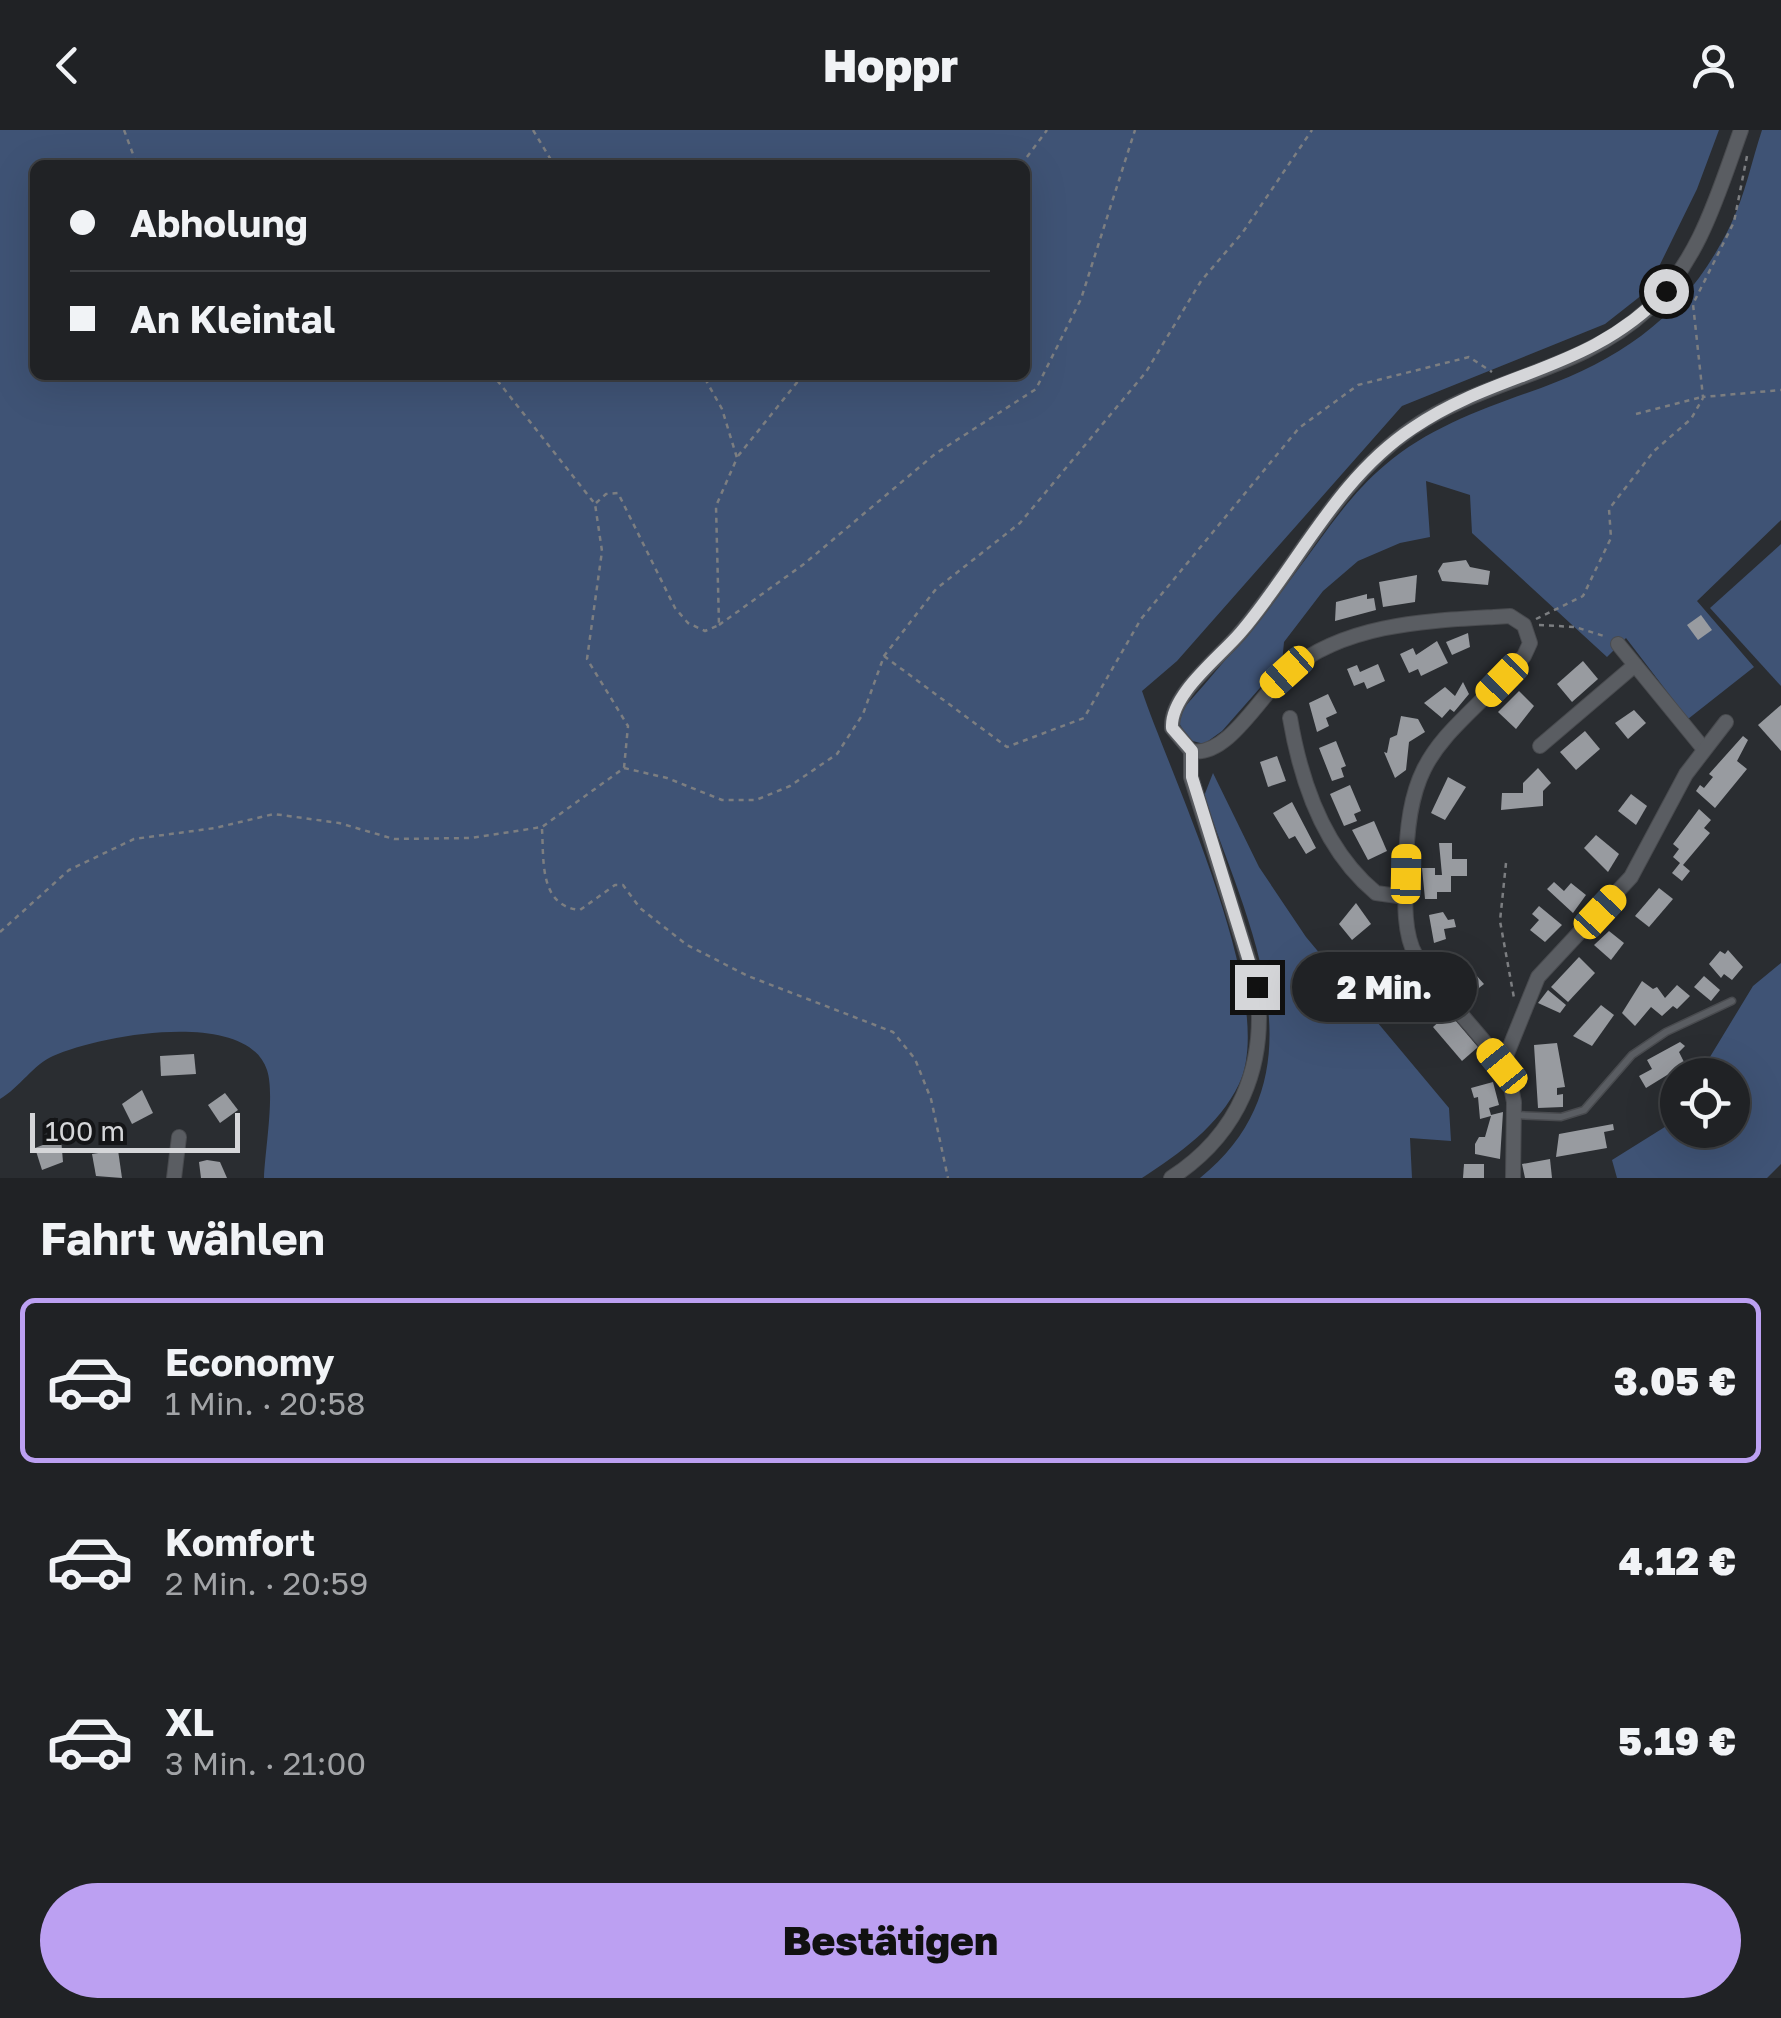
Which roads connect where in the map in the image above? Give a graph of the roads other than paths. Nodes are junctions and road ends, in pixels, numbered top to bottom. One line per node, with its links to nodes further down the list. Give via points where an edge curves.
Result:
1 (1742, 130): 8 (street, via 1681,272 1631,324 1574,358 1447,407 1365,468 1256,614 1176,704 1172,728)
2 (1618, 644): 3 (street)
3 (1635, 665): 6 (street); 7 (street)
4 (1290, 718): 9 (street, via 1310,799 1336,844 1376,894)
5 (1726, 722): 7 (street)
6 (1540, 746)
7 (1704, 748): 11 (street, via 1631,877 1550,961 1523,1005)
8 (1192, 751): 9 (street, via 1219,748 1287,672 1356,634 1510,616 1526,626 1530,643 1524,656 1421,771 1409,804); 15 (street, via 1192,777 1261,1018 1251,1085 1228,1125)
9 (1406, 897): 11 (street, via 1418,958)
10 (1732, 1001): 12 (lane, via 1632,1055 1584,1110 1562,1117)
11 (1502, 1066): 12 (street)
12 (1515, 1116): 16 (street)
13 (179, 1137): 14 (street)
14 (174, 1178)
15 (1171, 1178)
16 (1513, 1178)

